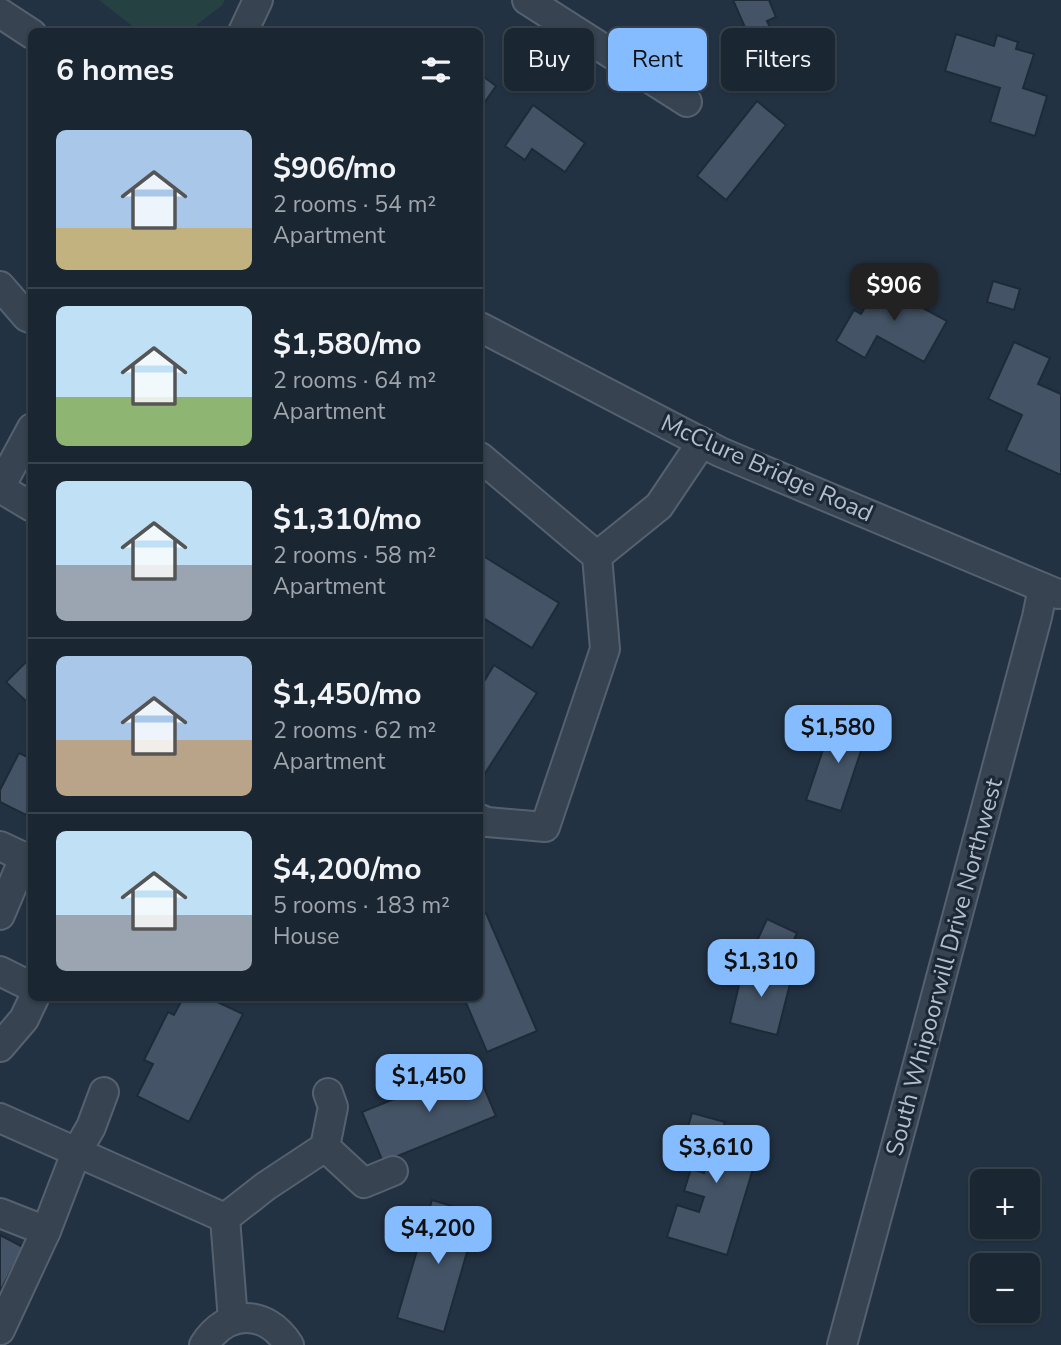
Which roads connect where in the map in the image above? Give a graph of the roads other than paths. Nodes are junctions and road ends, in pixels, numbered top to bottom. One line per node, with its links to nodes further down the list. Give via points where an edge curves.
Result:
1 (258, 0): 4 (street)
2 (527, 0): 6 (street)
3 (0, 13): 5 (street)
4 (245, 28)
5 (28, 31)
6 (687, 102)
7 (0, 286): 8 (street)
8 (28, 317)
9 (483, 329): 11 (street, McClure Bridge Road)
10 (28, 436): 13 (street)
11 (702, 442): 15 (street, via 659,506); 16 (street, McClure Bridge Road)
12 (483, 460): 15 (street)
13 (0, 488): 14 (street)
14 (28, 505)
15 (597, 556): 17 (street, via 605,649 545,827)
16 (1052, 591): 37 (street, South Whipoorwill Drive Northwest, via 1037,617)
17 (483, 820)
18 (19, 855): 19 (street)
19 (0, 915)
20 (0, 971): 21 (street)
21 (28, 985)
22 (33, 1001): 23 (street)
23 (0, 1047)
24 (104, 1093): 28 (street)
25 (328, 1093): 27 (street, via 333,1107)
26 (0, 1118): 28 (street)
27 (325, 1147): 29 (street, via 364,1183); 31 (street)
28 (76, 1153): 31 (street); 32 (street)
29 (393, 1171)
30 (0, 1213): 32 (street)
31 (225, 1218): 33 (street)
32 (46, 1231): 34 (street)
33 (233, 1320): 35 (street, via 221,1325); 36 (street, via 246,1318 272,1325)
34 (0, 1331)
35 (205, 1345)
36 (289, 1345)
37 (842, 1345)

